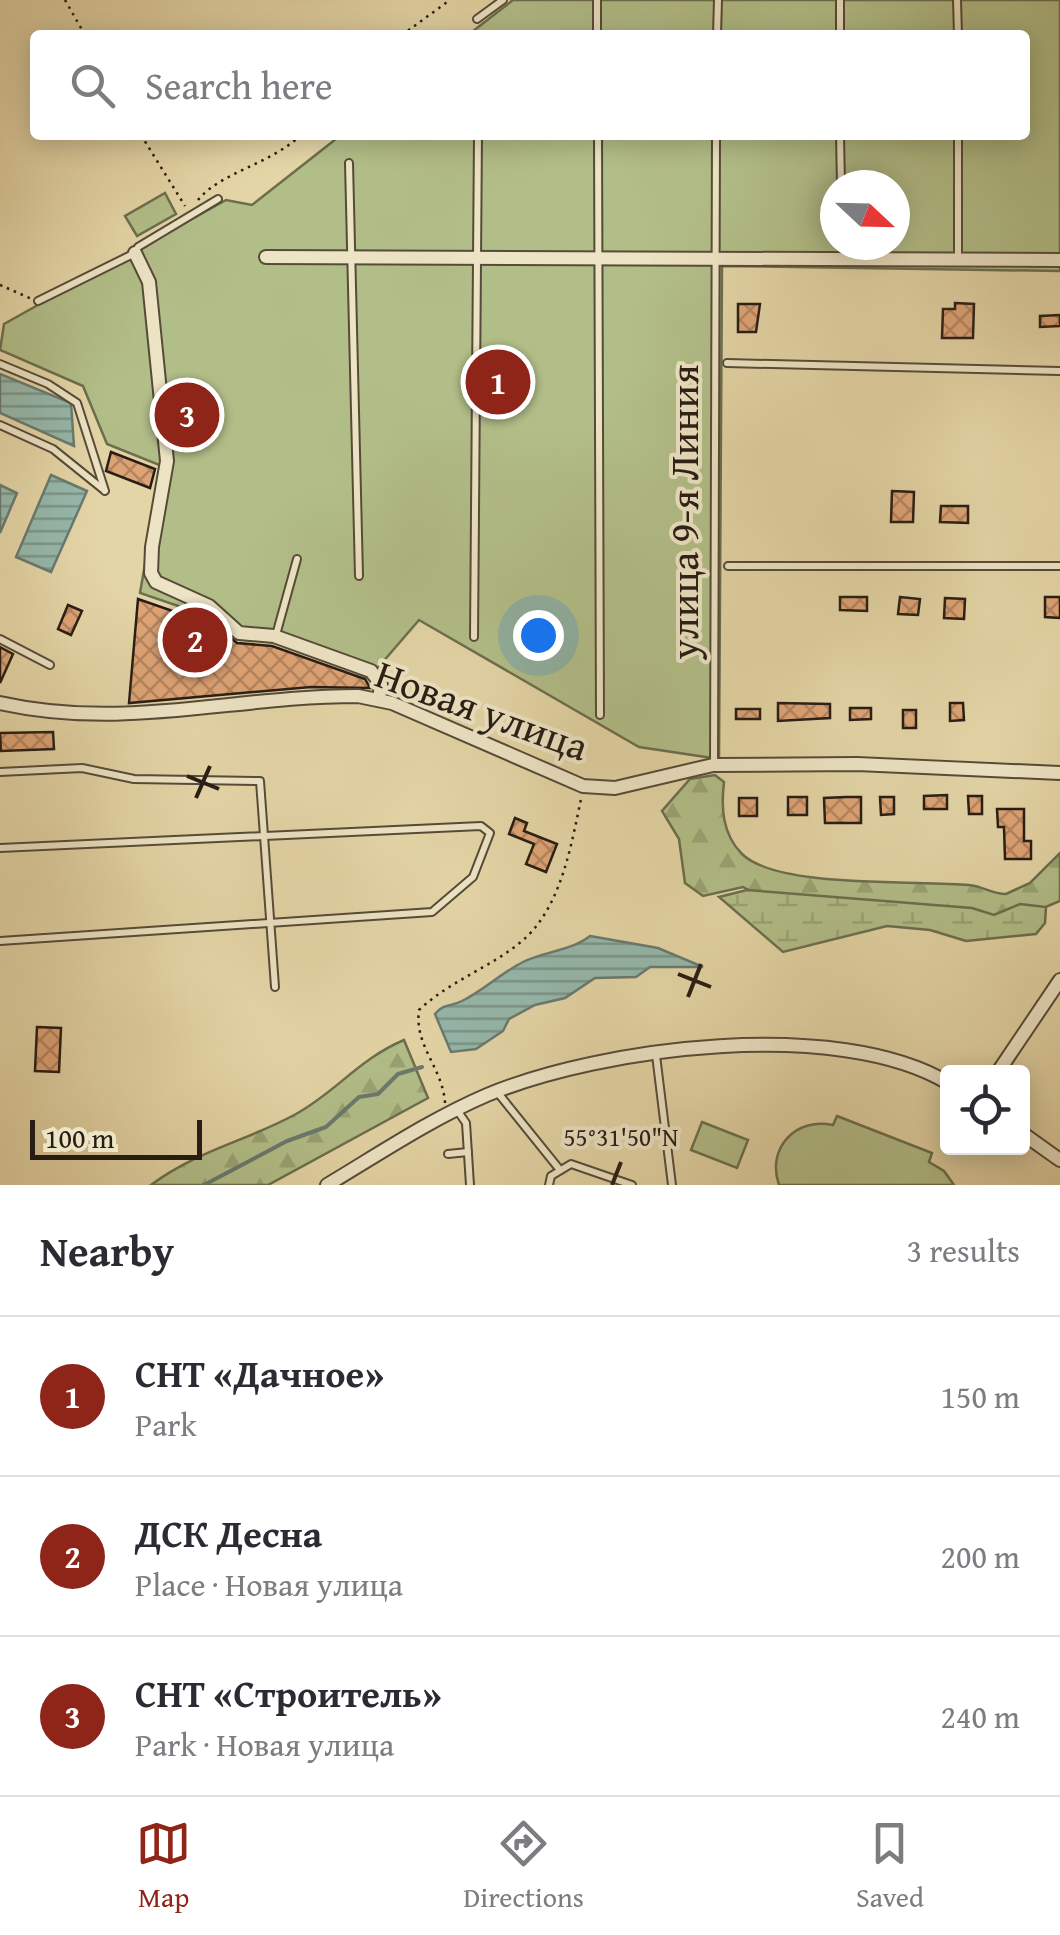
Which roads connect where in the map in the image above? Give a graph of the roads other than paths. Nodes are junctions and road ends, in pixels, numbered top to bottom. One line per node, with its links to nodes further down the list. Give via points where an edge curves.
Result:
1 (503, 0): 6 (lane)
2 (597, 0): 7 (lane)
3 (718, 0): 8 (lane)
4 (840, 0): 9 (lane)
5 (958, 0): 10 (lane)
6 (477, 19)
7 (598, 30)
8 (717, 30)
9 (840, 30)
10 (958, 30)
11 (478, 140): 25 (lane)
12 (598, 140): 22 (lane)
13 (716, 140): 26 (lane, улица 9-я Линия)
14 (840, 140): 17 (lane)
15 (958, 140): 27 (lane)
16 (349, 163): 24 (lane)
17 (840, 170)
18 (218, 199): 19 (lane)
19 (135, 253): 29 (lane); 38 (street, Новая улица, via 149,282 167,461 151,573 239,633)
20 (820, 253): 26 (street)
21 (266, 256): 24 (street)
22 (599, 256): 25 (street); 26 (street); 44 (lane)
23 (910, 256): 27 (street)
24 (348, 258): 25 (street); 37 (lane)
25 (479, 258): 39 (lane)
26 (714, 258): 45 (lane, улица 9-я Линия)
27 (958, 258): 28 (street)
28 (1060, 260)
29 (38, 302)
30 (727, 363): 32 (lane)
31 (0, 364): 33 (lane, via 78,402 105,491 53,449)
32 (1060, 371)
33 (0, 425)
34 (297, 559): 38 (lane)
35 (728, 566): 36 (lane)
36 (1060, 566)
37 (359, 576)
38 (276, 637): 42 (street, Новая улица, via 371,671 380,684)
39 (474, 637)
40 (0, 639): 41 (lane)
41 (50, 666)
42 (379, 700): 43 (street, Новая улица, via 342,696 75,716); 45 (street, Новая улица, via 584,786 615,788)
43 (0, 703)
44 (600, 715)
45 (714, 765): 47 (street, Новая улица)
46 (0, 772): 48 (lane, via 82,768 134,778 260,781)
47 (1060, 772)
48 (264, 836): 49 (lane); 50 (lane); 50 (lane, via 481,826 490,834 473,878 432,912)
49 (0, 848)
50 (272, 923): 51 (lane); 53 (lane)
51 (0, 942)
52 (1060, 980): 55 (street)
53 (274, 987)
54 (656, 1055): 56 (street, via 834,1046 890,1057); 57 (street); 68 (lane)
55 (1003, 1065)
56 (940, 1080)
57 (497, 1092): 58 (street); 63 (lane)
58 (452, 1111): 60 (lane, via 466,1123); 64 (street)
59 (1030, 1139): 62 (street)
60 (468, 1152): 61 (lane); 65 (lane)
61 (448, 1154)
62 (1060, 1160)
63 (560, 1170): 66 (lane); 67 (lane, via 571,1164)
64 (327, 1185)
65 (470, 1185)
66 (548, 1185)
67 (632, 1185)
68 (672, 1185)

